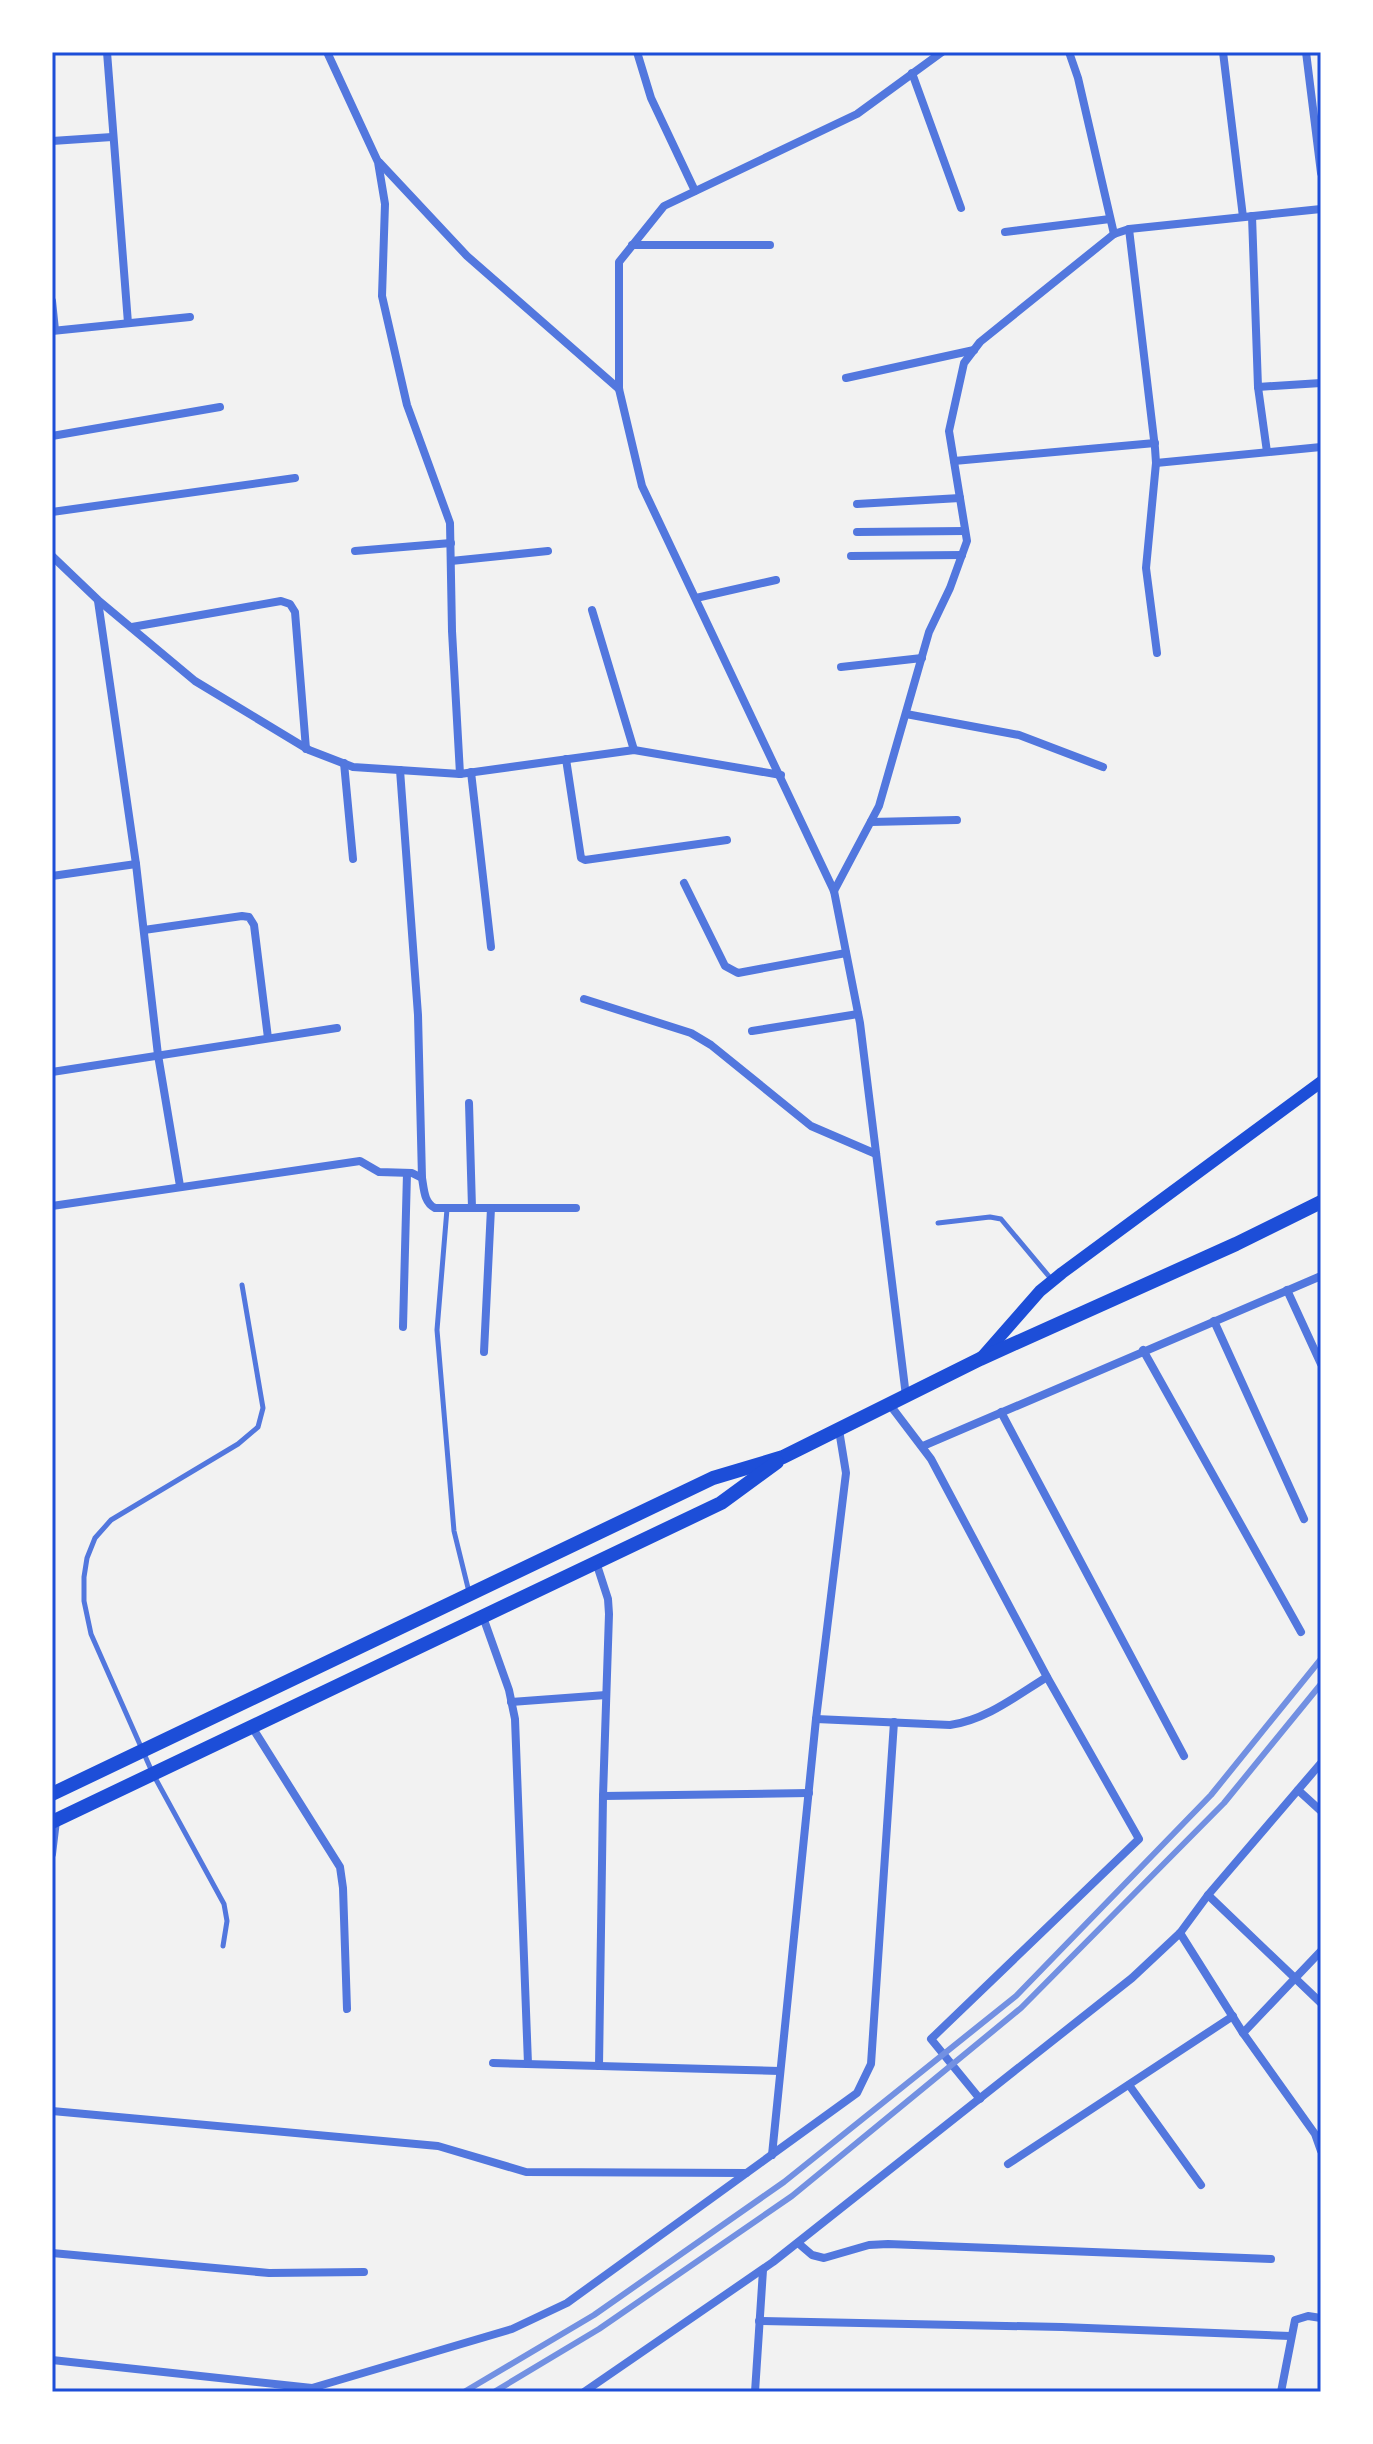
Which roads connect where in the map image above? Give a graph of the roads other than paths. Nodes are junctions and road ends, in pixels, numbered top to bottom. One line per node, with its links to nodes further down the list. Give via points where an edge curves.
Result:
1 (107, 52): 9 (street)
2 (327, 52): 11 (street)
3 (637, 52): 13 (street, via 651,98)
4 (942, 52): 8 (street)
5 (1069, 52): 17 (street)
6 (1223, 52): 16 (street)
7 (1306, 52): 12 (street)
8 (912, 73): 13 (street, via 857,114); 14 (street)
9 (112, 137): 10 (street); 25 (street)
10 (52, 141)
11 (378, 162): 31 (street, via 467,256); 45 (street, via 385,204 382,296 407,405 450,523)
12 (1321, 173)
13 (695, 191): 21 (street, via 664,206)
14 (961, 208)
15 (1321, 209): 16 (street)
16 (1248, 216): 18 (street); 30 (street)
17 (1110, 219): 19 (street); 20 (street)
18 (1129, 229): 20 (street); 34 (street)
19 (1005, 232)
20 (1114, 234): 27 (street)
21 (632, 245): 22 (street); 31 (street, via 619,262)
22 (770, 245)
23 (52, 301): 26 (street)
24 (190, 317): 25 (street)
25 (128, 323): 26 (street)
26 (53, 331)
27 (974, 350): 28 (street); 37 (street, via 964,363 949,431)
28 (846, 378)
29 (1321, 383): 30 (street)
30 (1258, 387): 36 (street)
31 (619, 389): 53 (street, via 642,486)
32 (220, 407): 33 (street)
33 (52, 436)
34 (1155, 443): 37 (street); 38 (street)
35 (1321, 447): 36 (street)
36 (1267, 452): 38 (street)
37 (954, 461): 40 (street)
38 (1156, 463): 57 (street, via 1146,568)
39 (295, 478): 42 (street)
40 (960, 498): 41 (street); 43 (street)
41 (857, 504)
42 (52, 512)
43 (965, 531): 44 (street); 48 (street)
44 (857, 532)
45 (451, 543): 46 (street); 51 (street)
46 (355, 551)
47 (548, 551): 51 (street)
48 (962, 555): 50 (street); 58 (street)
49 (52, 556): 54 (street)
50 (851, 556)
51 (451, 561): 68 (street)
52 (776, 580): 53 (street)
53 (696, 598): 69 (street)
54 (98, 600): 56 (street); 74 (street)
55 (592, 610): 62 (street)
56 (132, 627): 61 (street, via 195,681); 61 (street, via 281,601 290,604 295,612)
57 (1157, 653)
58 (922, 658): 59 (street); 60 (street)
59 (841, 667)
60 (906, 714): 65 (street, via 1019,735); 71 (street)
61 (306, 749): 64 (street)
62 (634, 750): 63 (street); 69 (street)
63 (566, 759): 67 (street); 72 (street, via 581,858)
64 (344, 763): 66 (street); 73 (street)
65 (1103, 767)
66 (400, 770): 68 (street); 92 (street, via 418,1015)
67 (471, 772): 68 (street); 79 (street)
68 (460, 774)
69 (781, 775): 77 (street)
70 (957, 820): 71 (street)
71 (871, 822): 77 (street)
72 (727, 840)
73 (353, 859)
74 (136, 864): 75 (street); 78 (street)
75 (52, 876)
76 (684, 883): 80 (street, via 731,971)
77 (834, 891): 80 (street)
78 (144, 930): 85 (street, via 249,917); 86 (street)
79 (491, 947)
80 (846, 953): 82 (street)
81 (584, 999): 90 (street, via 691,1033 811,1126)
82 (858, 1014): 84 (street); 90 (street)
83 (337, 1028): 85 (street)
84 (752, 1031)
85 (268, 1038): 86 (street)
86 (158, 1055): 87 (street); 93 (street)
87 (52, 1072)
88 (1321, 1082): 102 (main road)
89 (469, 1103): 97 (street)
90 (876, 1154): 111 (street)
91 (407, 1173): 92 (street); 93 (street, via 379,1172 360,1161); 106 (street)
92 (422, 1178): 96 (street, via 429,1205)
93 (180, 1186): 95 (street)
94 (1321, 1202): 109 (main road)
95 (52, 1206)
96 (447, 1208): 97 (street); 119 (lane, via 437,1330 454,1531)
97 (472, 1208): 98 (street)
98 (491, 1208): 99 (street); 108 (street)
99 (576, 1208)
100 (938, 1223): 102 (lane, via 1001,1219)
101 (1321, 1276): 104 (street)
102 (1053, 1281): 109 (main road)
103 (242, 1285): 128 (lane, via 263,1408 258,1427 111,1520 87,1558 84,1601 91,1634)
104 (1287, 1290): 105 (street); 110 (street)
105 (1214, 1321): 107 (street); 117 (street)
106 (403, 1327)
107 (1143, 1350): 113 (street); 121 (street)
108 (484, 1352)
109 (980, 1359): 111 (main road)
110 (1321, 1364)
111 (906, 1397): 112 (main road)
112 (890, 1405): 114 (main road); 115 (street)
113 (1001, 1412): 115 (street); 129 (street)
114 (839, 1430): 116 (main road); 125 (street, via 846,1473)
115 (923, 1446): 122 (street)
116 (783, 1457): 118 (main road, via 721,1503); 119 (main road, via 713,1478)
117 (1304, 1519)
118 (596, 1562): 120 (main road); 123 (street, via 608,1599)
119 (470, 1594): 128 (main road)
120 (483, 1617): 124 (street); 127 (main road)
121 (1301, 1632)
122 (1047, 1677): 126 (street, via 967,1722); 153 (street, via 1139,1839 931,2039)
123 (606, 1695): 124 (street); 135 (street)
124 (511, 1702): 149 (street)
125 (816, 1719): 126 (street); 133 (street)
126 (894, 1722): 157 (street, via 871,2064 857,2093)
127 (252, 1727): 131 (main road); 145 (street, via 340,1867)
128 (144, 1750): 131 (lane); 134 (main road)
129 (1184, 1756)
130 (1321, 1763): 132 (street)
131 (153, 1774): 137 (main road); 141 (lane, via 224,1904)
132 (1298, 1790): 136 (street); 139 (street)
133 (809, 1793): 135 (street); 151 (street)
134 (52, 1794)
135 (603, 1796): 150 (street)
136 (1321, 1811)
137 (54, 1822): 138 (street)
138 (52, 1854)
139 (1208, 1895): 140 (street); 143 (street)
140 (1180, 1933): 146 (street); 153 (street)
141 (223, 1946)
142 (1321, 1951): 143 (street)
143 (1295, 1978): 144 (street); 147 (street)
144 (1321, 2003)
145 (347, 2009)
146 (1233, 2016): 147 (street); 152 (street)
147 (1243, 2033): 155 (street)
148 (493, 2063): 149 (street)
149 (528, 2064): 150 (street)
150 (599, 2066): 151 (street)
151 (780, 2071): 157 (street)
152 (1129, 2085): 158 (street); 160 (street)
153 (980, 2099): 161 (street)
154 (52, 2111): 159 (street, via 438,2146 526,2172)
155 (1319, 2137): 156 (street)
156 (1321, 2151)
157 (772, 2155): 159 (street)
158 (1008, 2164)
159 (747, 2173): 169 (street, via 540,2317 330,2384 312,2388)
160 (1201, 2185)
161 (798, 2243): 163 (street, via 824,2258 888,2244); 164 (street)
162 (52, 2253): 165 (street, via 269,2273)
163 (1271, 2259)
164 (763, 2270): 167 (street); 170 (street)
165 (364, 2272)
166 (1321, 2318): 168 (street, via 1300,2317)
167 (759, 2321): 168 (street); 171 (street)
168 (1290, 2336): 172 (street)
169 (52, 2360)
170 (584, 2392)
171 (755, 2392)
172 (1281, 2392)

